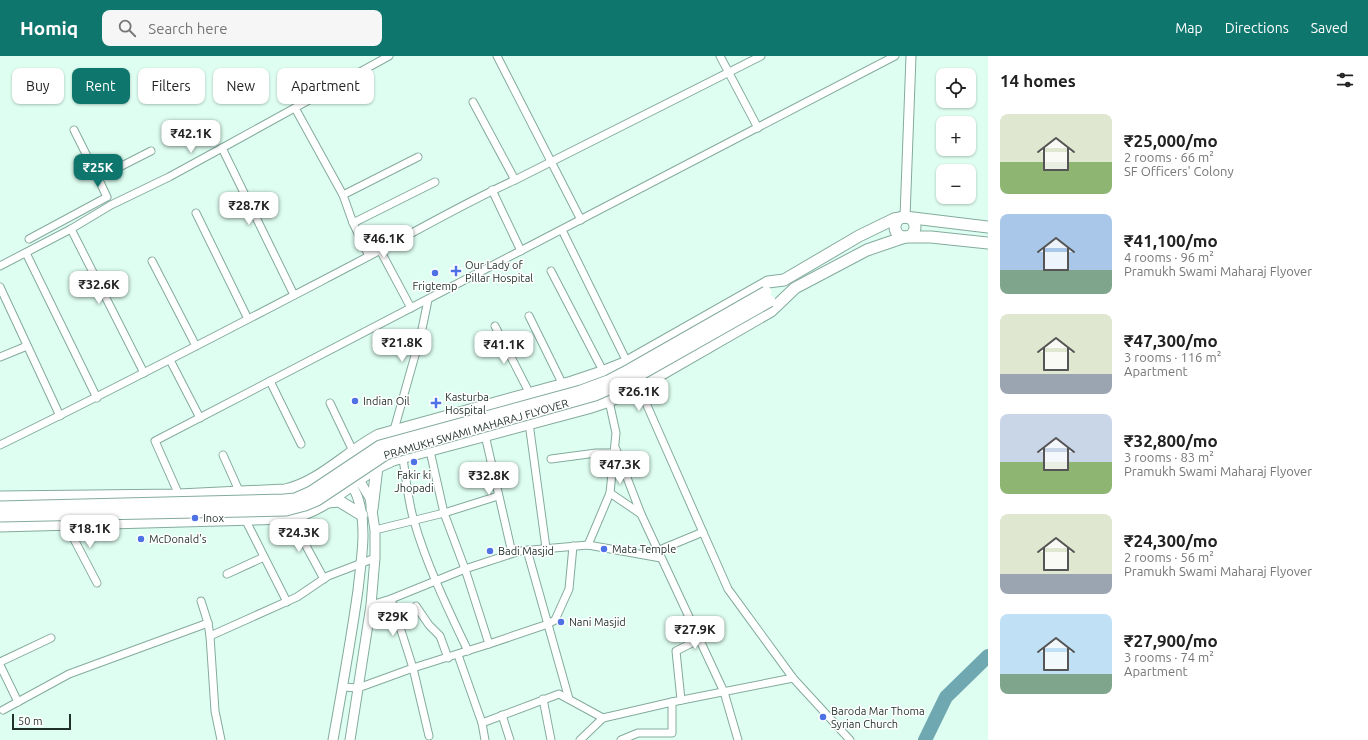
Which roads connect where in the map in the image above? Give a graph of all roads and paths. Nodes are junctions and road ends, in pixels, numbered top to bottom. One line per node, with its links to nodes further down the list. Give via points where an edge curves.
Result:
1 (389, 56): 9 (street)
2 (497, 56): 15 (street)
3 (720, 56): 7 (street)
4 (761, 56): 7 (street)
5 (896, 56): 10 (street)
6 (911, 56): 22 (street)
7 (728, 73): 10 (street); 15 (street)
8 (473, 102): 17 (street)
9 (295, 108): 12 (street); 20 (street)
10 (758, 128): 23 (street)
11 (74, 130): 16 (street)
12 (222, 148): 26 (street, via 111,205); 41 (street)
13 (151, 151): 16 (street)
14 (418, 157): 20 (street)
15 (551, 161): 17 (street); 23 (street)
16 (98, 178): 29 (street, via 107,197)
17 (515, 180): 19 (street)
18 (435, 182): 24 (street)
19 (492, 190): 31 (street); 32 (street)
20 (343, 195): 24 (street)
21 (196, 213): 46 (street)
22 (905, 217): 25 (main road); 28 (main road, via 896,221 894,227 896,233); 38 (main road, PRAMUKH SWAMI MAHARAJ FLYOVER, via 894,218 859,236)
23 (581, 220): 27 (street)
24 (353, 223): 34 (street)
25 (988, 227)
26 (71, 229): 33 (street); 54 (street)
27 (562, 230): 32 (street); 52 (street)
28 (905, 238): 30 (main road, PRAMUKH SWAMI MAHARAJ FLYOVER, via 931,237); 40 (main road, PRAMUKH SWAMI MAHARAJ FLYOVER, via 867,250)
29 (29, 239)
30 (988, 243)
31 (380, 250): 34 (street); 44 (street)
32 (521, 251): 43 (street)
33 (26, 253): 36 (street); 59 (street)
34 (369, 256): 41 (street)
35 (152, 261): 49 (street)
36 (0, 266)
37 (551, 271): 53 (street)
38 (784, 280): 42 (main road, PRAMUKH SWAMI MAHARAJ FLYOVER); 52 (main road, via 768,282)
39 (0, 288): 48 (street)
40 (794, 288): 42 (main road, PRAMUKH SWAMI MAHARAJ FLYOVER); 57 (main road, via 771,311)
41 (294, 295): 46 (street)
42 (768, 296): 84 (main road, PRAMUKH SWAMI MAHARAJ FLYOVER, bridge, via 608,381 581,391 380,446 311,492 295,499); 88 (main road, PRAMUKH SWAMI MAHARAJ FLYOVER, bridge, via 634,378 612,388 386,454 317,500 296,508)
43 (428, 300): 44 (street); 65 (street)
44 (411, 308): 55 (street)
45 (529, 316): 56 (street)
46 (248, 319): 49 (street)
47 (495, 326): 58 (street)
48 (27, 346): 50 (street); 62 (street)
49 (196, 346): 51 (street)
50 (0, 357)
51 (170, 360): 54 (street); 63 (street)
52 (627, 362): 53 (main road); 57 (street)
53 (603, 371): 56 (main road)
54 (144, 373): 59 (street)
55 (270, 381): 63 (street); 67 (street)
56 (563, 385): 58 (main road)
57 (639, 387): 60 (main road); 96 (street)
58 (530, 394): 65 (main road)
59 (96, 398): 62 (street)
60 (609, 400): 64 (main road); 69 (street, via 616,433)
61 (330, 403): 70 (street)
62 (60, 416): 68 (street)
63 (200, 418): 80 (street, via 155,441)
64 (529, 423): 66 (main road); 99 (street)
65 (394, 430): 70 (main road, via 368,440)
66 (485, 435): 71 (main road); 81 (street)
67 (301, 444)
68 (0, 445)
69 (615, 450): 74 (street); 79 (street); 89 (street)
70 (353, 451): 75 (main road)
71 (430, 451): 73 (main road); 86 (street)
72 (223, 455): 78 (street)
73 (403, 458): 76 (main road); 92 (street)
74 (551, 459)
75 (339, 461): 77 (street); 78 (main road, via 297,488)
76 (377, 467): 77 (main road); 85 (main road)
77 (355, 482): 83 (main road); 85 (street, via 370,498); 87 (street)
78 (240, 493): 80 (main road)
79 (610, 493): 89 (street); 97 (street)
80 (179, 495): 82 (main road)
81 (498, 496): 86 (street); 102 (street)
82 (0, 498)
83 (328, 502): 87 (main road, via 339,501); 90 (main road, via 317,510)
84 (0, 507)
85 (372, 509): 95 (street)
86 (444, 512): 92 (street); 107 (street)
87 (362, 515): 106 (street)
88 (0, 516)
89 (642, 517): 101 (street)
90 (291, 518): 91 (main road); 109 (street)
91 (245, 519): 93 (main road); 103 (street)
92 (414, 520): 95 (street); 110 (street)
93 (66, 524): 94 (main road); 111 (street)
94 (0, 526)
95 (375, 530): 104 (street)
96 (702, 532): 101 (street); 129 (street, via 728,589)
97 (588, 545): 98 (street); 105 (street)
98 (573, 546): 99 (street); 118 (street, via 569,589 555,620)
99 (546, 548): 100 (street)
100 (527, 550): 102 (street); 118 (street)
101 (657, 550): 105 (street)
102 (512, 553): 107 (street)
103 (264, 557): 108 (street); 114 (street)
104 (375, 558): 106 (street); 115 (street)
105 (661, 558): 121 (street)
106 (361, 564): 109 (street); 130 (street)
107 (465, 570): 110 (street); 122 (street)
108 (227, 574)
109 (324, 579): 114 (street)
110 (435, 581): 112 (street); 123 (street)
111 (97, 583)
112 (391, 599): 115 (street); 128 (street)
113 (201, 601): 117 (street)
114 (287, 602): 119 (street)
115 (372, 605): 131 (street)
116 (416, 606): 125 (street, via 440,636)
117 (208, 623): 119 (street); 136 (street, via 69,674)
118 (548, 624): 122 (street); 134 (street)
119 (210, 636): 143 (street, via 215,712)
120 (51, 638): 126 (street)
121 (700, 639): 132 (street); 135 (street, via 676,651)
122 (489, 644): 123 (street)
123 (468, 651): 124 (street)
124 (458, 655): 125 (street); 141 (street)
125 (448, 658): 128 (street)
126 (0, 662)
127 (0, 665): 136 (street)
128 (413, 668): 131 (street); 142 (street)
129 (793, 678): 132 (street); 152 (street)
130 (343, 687): 131 (street); 144 (street)
131 (358, 688): 145 (street)
132 (724, 692): 135 (street); 151 (street)
133 (543, 699): 134 (street, via 559,694); 139 (street); 148 (street)
134 (569, 700): 140 (street)
135 (681, 700): 137 (street)
136 (18, 702): 138 (street)
137 (672, 702): 140 (street); 150 (street, via 672,733 638,733)
138 (3, 710)
139 (502, 715): 141 (street); 147 (street)
140 (603, 718): 149 (street)
141 (482, 723): 146 (street)
142 (428, 736)
143 (221, 740)
144 (333, 740)
145 (350, 740)
146 (484, 740)
147 (510, 740)
148 (551, 740)
149 (580, 740)
150 (622, 740)
151 (738, 740)
152 (850, 740)

